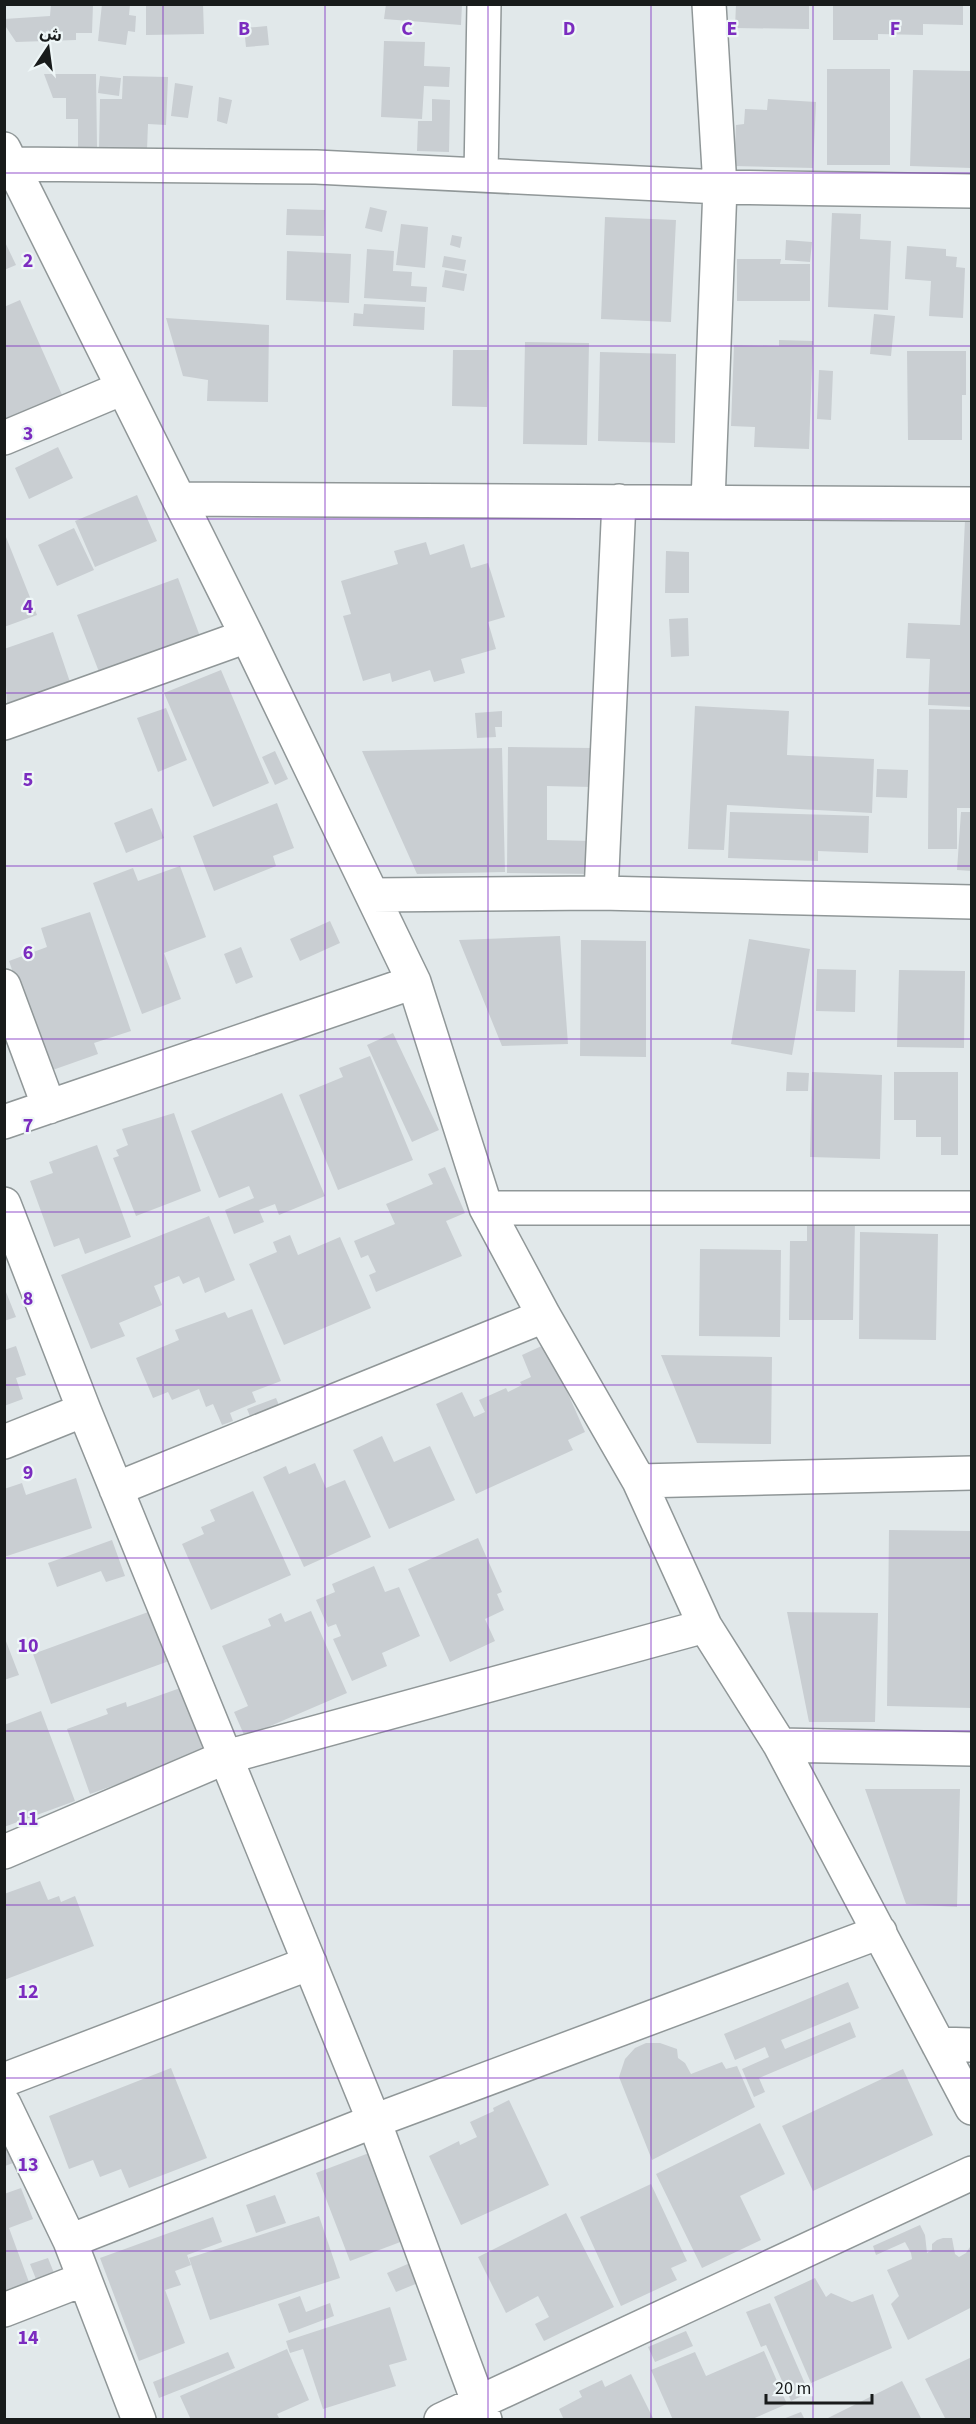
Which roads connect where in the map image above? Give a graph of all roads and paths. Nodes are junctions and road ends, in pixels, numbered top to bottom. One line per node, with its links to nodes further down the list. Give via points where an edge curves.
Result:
1 (484, 4): 4 (street)
2 (709, 4): 5 (street)
3 (9, 157): 4 (street); 7 (street)
4 (480, 175): 5 (street)
5 (720, 187): 6 (street); 11 (street)
6 (972, 191)
7 (123, 387): 8 (street); 9 (street)
8 (4, 438)
9 (178, 499): 10 (street); 13 (street)
10 (620, 501): 11 (street); 15 (street)
11 (708, 502): 12 (street)
12 (972, 504)
13 (247, 636): 14 (street); 16 (street)
14 (4, 723)
15 (601, 893): 16 (street); 17 (street)
16 (372, 895): 18 (street)
17 (972, 902)
18 (414, 982): 20 (street); 23 (street)
19 (4, 986): 20 (street)
20 (49, 1107): 21 (street)
21 (4, 1122)
22 (4, 1204): 26 (street)
23 (486, 1208): 24 (street); 25 (street)
24 (972, 1208)
25 (543, 1316): 29 (street); 30 (street)
26 (84, 1410): 27 (street); 30 (street)
27 (4, 1442)
28 (972, 1473): 29 (street)
29 (639, 1480): 31 (street)
30 (116, 1489): 34 (street)
31 (705, 1626): 32 (street); 34 (street)
32 (780, 1745): 33 (street); 36 (street)
33 (972, 1749)
34 (226, 1757): 35 (street); 37 (street)
35 (4, 1852)
36 (880, 1932): 38 (street); 43 (street)
37 (310, 1963): 40 (street); 43 (street)
38 (938, 2044): 39 (street); 42 (street)
39 (972, 2044)
40 (4, 2080)
41 (4, 2104): 45 (street)
42 (972, 2108)
43 (374, 2121): 45 (street); 48 (street)
44 (972, 2173): 48 (street)
45 (70, 2241): 46 (street)
46 (84, 2279): 47 (street); 49 (street)
47 (4, 2310)
48 (482, 2411): 50 (street)
49 (139, 2420)
50 (441, 2420)

